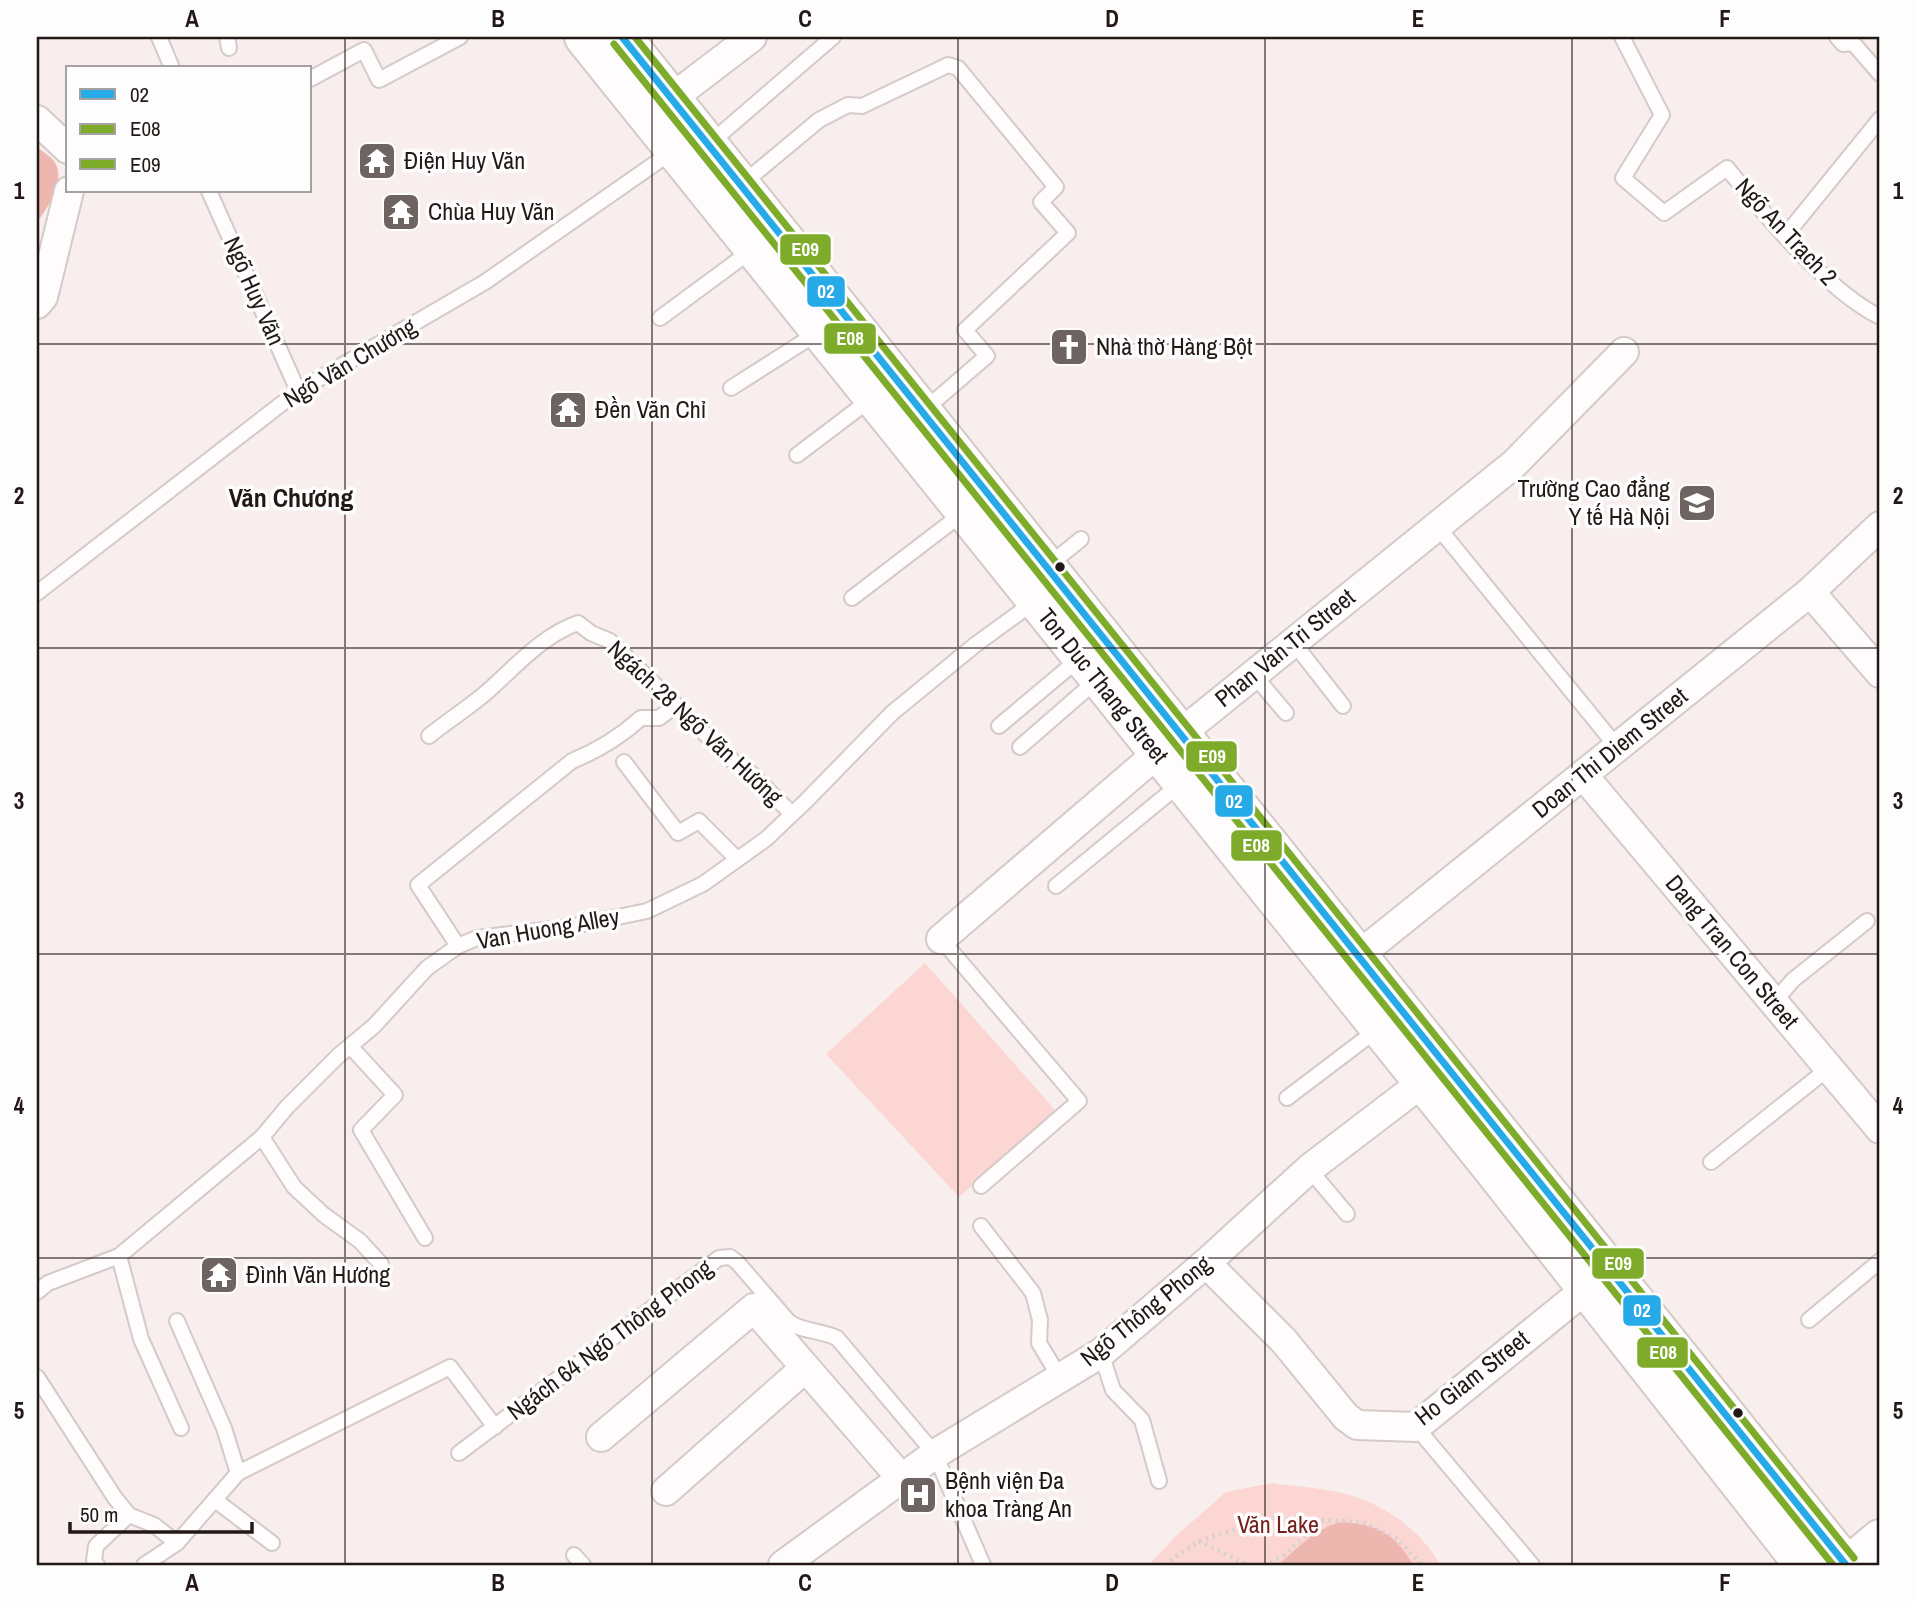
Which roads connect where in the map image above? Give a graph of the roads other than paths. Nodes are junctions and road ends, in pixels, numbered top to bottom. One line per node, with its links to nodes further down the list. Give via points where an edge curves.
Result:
1 (159, 37): 9 (lane)
2 (460, 37): 11 (lane, via 379,80 364,50)
3 (584, 37): 12 (main road, Ton Duc Thang Street)
4 (622, 37): 12 (main road, Ton Duc Thang Street)
5 (752, 37): 12 (street)
6 (833, 37): 16 (lane, Ngõ Văn Chương)
7 (1622, 37): 20 (lane, Ngõ An Trạch 2, via 1662,115 1623,178 1664,213 1727,168)
8 (1838, 37): 10 (lane, via 1843,44 1853,43)
9 (171, 66)
10 (1880, 74)
11 (312, 78)
12 (660, 107): 16 (main road, Ton Duc Thang Street)
13 (1880, 119): 20 (lane)
14 (37, 120): 15 (street)
15 (66, 147)
16 (691, 147): 17 (main road, Ton Duc Thang Street); 21 (main road, Ton Duc Thang Street); 28 (lane, Ngõ Văn Chương, via 485,282)
17 (740, 186): 30 (main road, Ton Duc Thang Street); 30 (lane, via 819,120 848,104 862,106 948,65 958,68 1056,187 1041,202 1068,233 965,330 987,356)
18 (69, 192): 22 (street, via 43,297)
19 (209, 192): 28 (lane, Ngõ Huy Văn)
20 (1786, 236): 23 (lane, Ngõ An Trạch 2, via 1862,308)
21 (754, 248): 24 (lane); 25 (main road, Ton Duc Thang Street)
22 (37, 304)
23 (1880, 317)
24 (660, 318)
25 (820, 331): 27 (lane); 29 (main road, Ton Duc Thang Street)
26 (1624, 352): 33 (street, Phan Van Tri Street, via 1514,464)
27 (732, 388)
28 (298, 391): 38 (lane, Ngõ Văn Chương)
29 (872, 398): 31 (lane); 32 (main road, Ton Duc Thang Street)
30 (922, 413): 36 (main road, Ton Duc Thang Street)
31 (796, 455)
32 (965, 512): 36 (main road, Ton Duc Thang Street); 39 (lane)
33 (1437, 526): 40 (street, Phan Van Tri Street); 51 (lane)
34 (1880, 526): 37 (street, Doan Thi Diem Street)
35 (1081, 539): 36 (lane, Van Huong Alley)
36 (1040, 585): 41 (main road, Ton Duc Thang Street); 49 (main road, Ton Duc Thang Street); 55 (lane, Van Huong Alley, via 892,713)
37 (1810, 592): 42 (street); 51 (street, Doan Thi Diem Street)
38 (37, 593)
39 (852, 598)
40 (1293, 642): 43 (street, Phan Van Tri Street); 45 (lane)
41 (1090, 668): 47 (lane); 49 (main road, Ton Duc Thang Street); 50 (lane)
42 (1880, 673)
43 (1254, 674): 46 (lane); 49 (street, Phan Van Tri Street)
44 (676, 705): 48 (lane, Ngách 28 Ngõ Văn Hương, via 610,640 578,623 562,628); 55 (lane, Ngách 28 Ngõ Văn Hương); 60 (lane, via 659,718 641,718 599,750 572,761 418,885)
45 (1343, 706)
46 (1286, 713)
47 (999, 726)
48 (429, 736)
49 (1169, 743): 54 (main road, Ton Duc Thang Street); 59 (street, Phan Van Tri Street); 61 (main road, Ton Duc Thang Street)
50 (1020, 747)
51 (1618, 747): 53 (street, Doan Thi Diem Street)
52 (624, 762): 56 (lane, via 678,833 699,821)
53 (1583, 775): 61 (street, Doan Thi Diem Street); 62 (street, Dang Tran Con Street)
54 (1181, 783): 57 (lane); 61 (main road, Ton Duc Thang Street)
55 (792, 814): 56 (lane, Van Huong Alley)
56 (737, 859): 60 (lane, Van Huong Alley, via 703,884 647,911 569,927 477,938)
57 (1056, 886)
58 (1867, 922): 62 (lane, via 1793,980)
59 (941, 939): 72 (lane, via 1079,1101)
60 (458, 946): 64 (lane, Van Huong Alley, via 427,968)
61 (1346, 965): 63 (main road, Ton Duc Thang Street); 73 (main road, Ton Duc Thang Street)
62 (1774, 1002): 65 (street, Dang Tran Con Street)
63 (1379, 1028): 66 (main road, Ton Duc Thang Street); 67 (lane)
64 (350, 1046): 69 (lane, Van Huong Alley); 76 (lane, via 395,1095 361,1130)
65 (1829, 1068): 68 (street, Dang Tran Con Street); 70 (lane)
66 (1423, 1082): 71 (street, Ngõ Thông Phong); 73 (main road, Ton Duc Thang Street)
67 (1287, 1098)
68 (1880, 1129)
69 (262, 1137): 77 (lane, Van Huong Alley); 80 (lane, via 295,1187)
70 (1711, 1162)
71 (1308, 1169): 74 (lane); 79 (street, Ngõ Thông Phong)
72 (981, 1186)
73 (1537, 1203): 81 (main road, Ton Duc Thang Street); 110 (main road, Ton Duc Thang Street)
74 (1347, 1214)
75 (981, 1226): 88 (lane, via 1033,1293 1040,1320 1039,1343)
76 (425, 1238)
77 (119, 1256): 82 (lane, Van Huong Alley, via 48,1283); 91 (lane, via 141,1339)
78 (1880, 1261): 83 (lane)
79 (1206, 1262): 85 (street, Ngõ Thông Phong); 90 (street, Ho Giam Street, via 1284,1341 1346,1417 1357,1425)
80 (381, 1264)
81 (1586, 1289): 90 (street, Ho Giam Street); 109 (main road, Ton Duc Thang Street)
82 (37, 1292)
83 (1809, 1320)
84 (177, 1321): 95 (lane, via 224,1428)
85 (1101, 1353): 88 (street, Ngõ Thông Phong); 97 (lane, via 1113,1390 1142,1420)
86 (805, 1368): 92 (street, via 754,1308); 96 (street); 98 (street)
87 (37, 1377): 100 (lane)
88 (1059, 1378): 94 (street, Ngõ Thông Phong)
89 (495, 1427): 93 (lane); 94 (lane, Ngách 64 Ngõ Thông Phong, via 724,1257 737,1262 789,1322 838,1338); 95 (lane, via 450,1367)
90 (1416, 1427): 108 (lane)
91 (181, 1428)
92 (601, 1437)
93 (459, 1453)
94 (935, 1454): 96 (street, Ngõ Thông Phong); 107 (lane)
95 (238, 1473): 99 (lane)
96 (902, 1479): 106 (street, Ngõ Thông Phong)
97 (1159, 1481)
98 (666, 1491)
99 (215, 1500): 102 (lane); 103 (lane)
100 (129, 1515): 102 (lane, via 154,1525); 104 (lane, via 96,1546)
101 (1880, 1539): 110 (main road)
102 (177, 1543): 105 (lane)
103 (272, 1543)
104 (97, 1565)
105 (144, 1565)
106 (783, 1565)
107 (983, 1565)
108 (1532, 1565)
109 (1804, 1565)
110 (1847, 1565)

